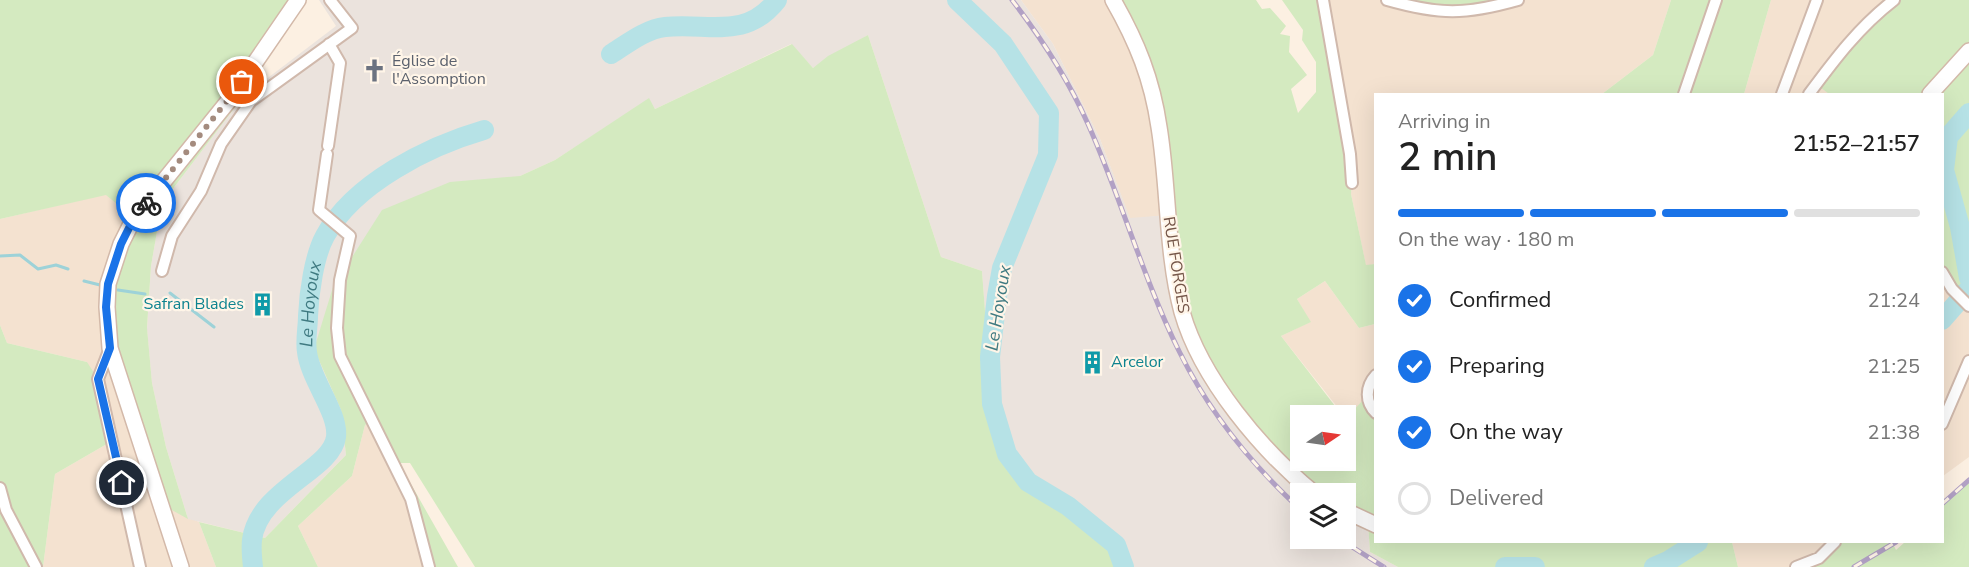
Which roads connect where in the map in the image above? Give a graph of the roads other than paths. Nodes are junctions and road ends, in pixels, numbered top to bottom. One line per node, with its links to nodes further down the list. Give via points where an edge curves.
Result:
1 (298, 0): 20 (main road, via 230,99 134,218 108,284)
2 (330, 0): 10 (street, via 352,28)
3 (1113, 0): 25 (main road, RUE FORGES, via 1136,42 1150,83 1160,128 1178,293 1190,333 1242,420 1263,447)
4 (1323, 0): 16 (street)
5 (1387, 0): 6 (street, via 1443,13 1469,13)
6 (1518, 0)
7 (1716, 0): 12 (street)
8 (1817, 0): 13 (street)
9 (1894, 0): 14 (street, via 1832,60)
10 (329, 45): 17 (street, via 251,101 221,144 201,191 172,236); 33 (street, via 340,63 319,210 350,236 340,280 340,356 411,499)
11 (1969, 51): 15 (main road)
12 (1684, 93)
13 (1782, 93)
14 (1810, 93)
15 (1931, 93)
16 (1352, 183)
17 (162, 271)
18 (1944, 275): 19 (street)
19 (1969, 306)
20 (110, 348): 31 (street, via 98,379); 32 (main road)
21 (1969, 361): 24 (street)
22 (1374, 378): 23 (street, via 1367,396)
23 (1374, 411)
24 (1944, 419)
25 (1303, 483)
26 (0, 488): 30 (street, via 6,510)
27 (1356, 516): 28 (main road)
28 (1374, 524)
29 (1834, 543): 34 (street, via 1819,558)
30 (36, 567)
31 (140, 567)
32 (181, 567)
33 (429, 567)
34 (1796, 567)

